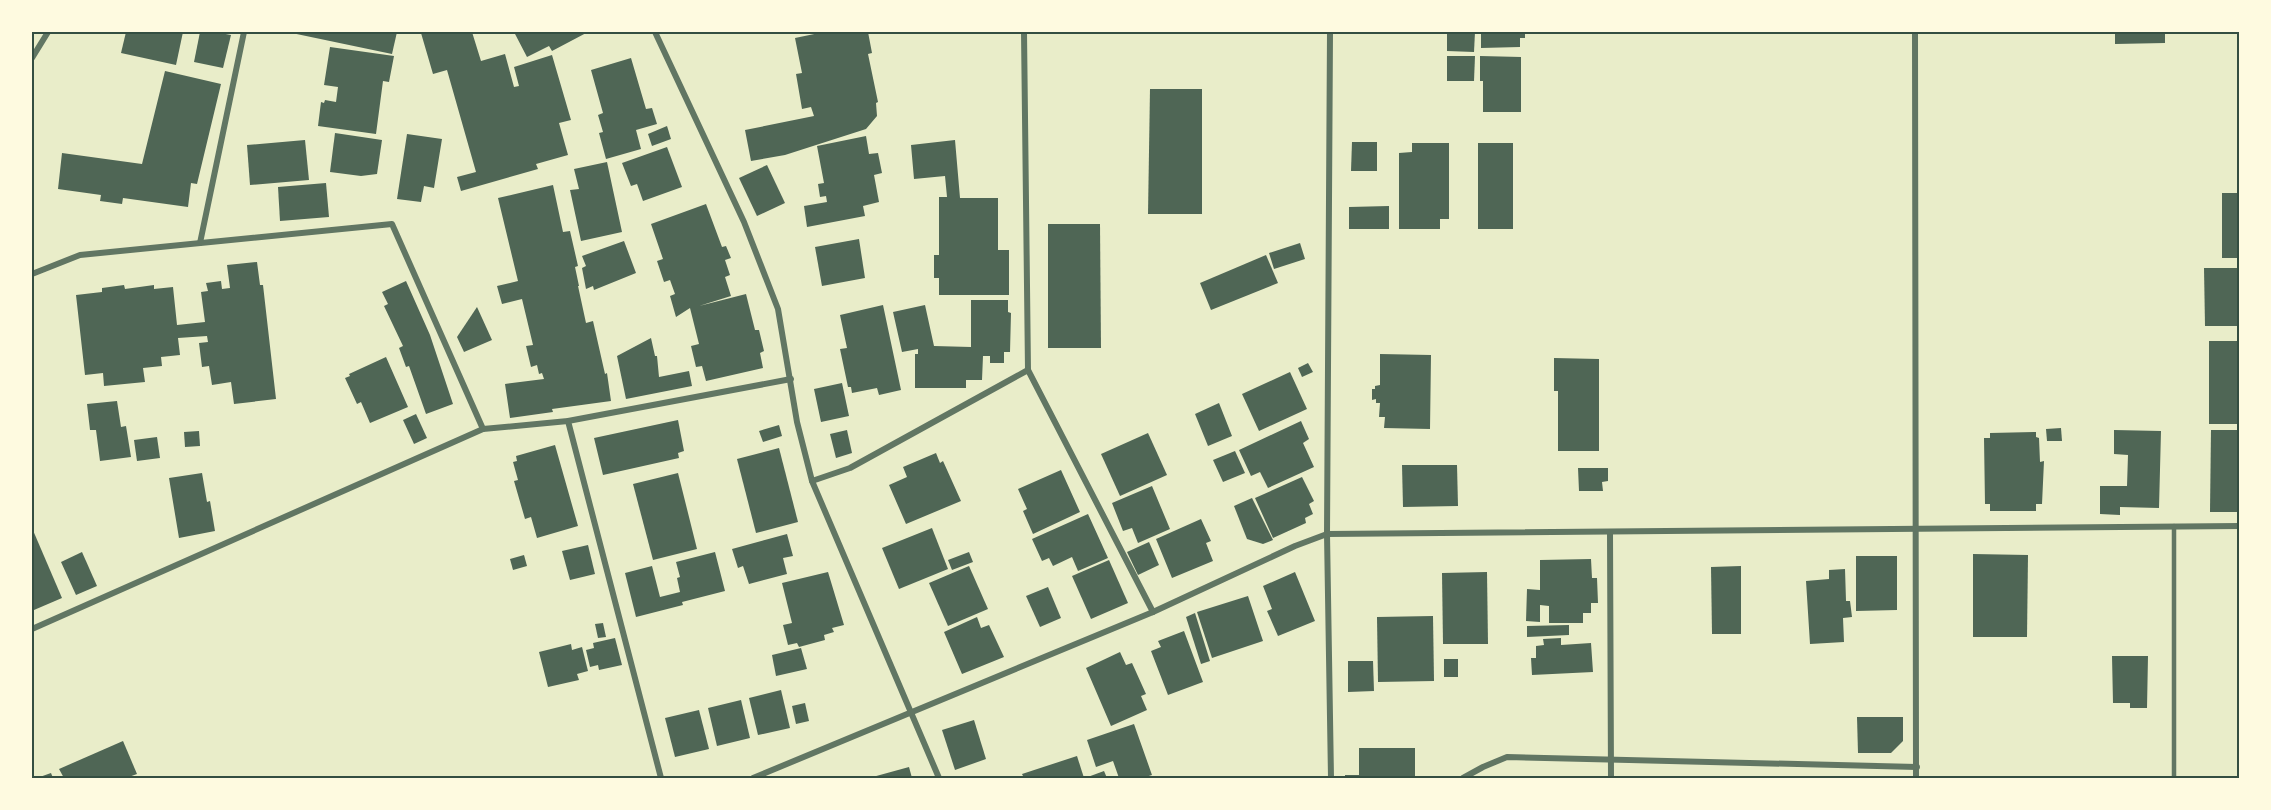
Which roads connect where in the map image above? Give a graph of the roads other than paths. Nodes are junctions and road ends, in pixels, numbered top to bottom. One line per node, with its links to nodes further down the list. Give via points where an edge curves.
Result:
1 (48, 32): 7 (street)
2 (244, 32): 8 (street)
3 (655, 32): 11 (street, via 744,222 778,309)
4 (1024, 32): 10 (street)
5 (1330, 32): 19 (street)
6 (1915, 32): 17 (street)
7 (32, 58)
8 (200, 243): 9 (street, via 80,255); 13 (street, via 392,224)
9 (32, 274)
10 (1028, 370): 14 (street, via 850,468); 20 (street)
11 (791, 379): 12 (street); 14 (street)
12 (568, 422): 13 (street); 25 (street)
13 (483, 429): 21 (street)
14 (812, 481): 22 (street)
15 (2174, 526): 16 (street); 17 (street); 32 (lane)
16 (2240, 526)
17 (1917, 528): 18 (street); 24 (street)
18 (1610, 533): 19 (street); 23 (street)
19 (1327, 534): 20 (street); 28 (street)
20 (1153, 612): 22 (street)
21 (32, 629)
22 (912, 713): 26 (street); 27 (street)
23 (1611, 760): 24 (street); 29 (street, via 1507,757); 30 (street)
24 (1917, 766): 31 (street)
25 (661, 778)
26 (753, 778)
27 (939, 778)
28 (1331, 778)
29 (1463, 778)
30 (1611, 778)
31 (1917, 778)
32 (2174, 778)

